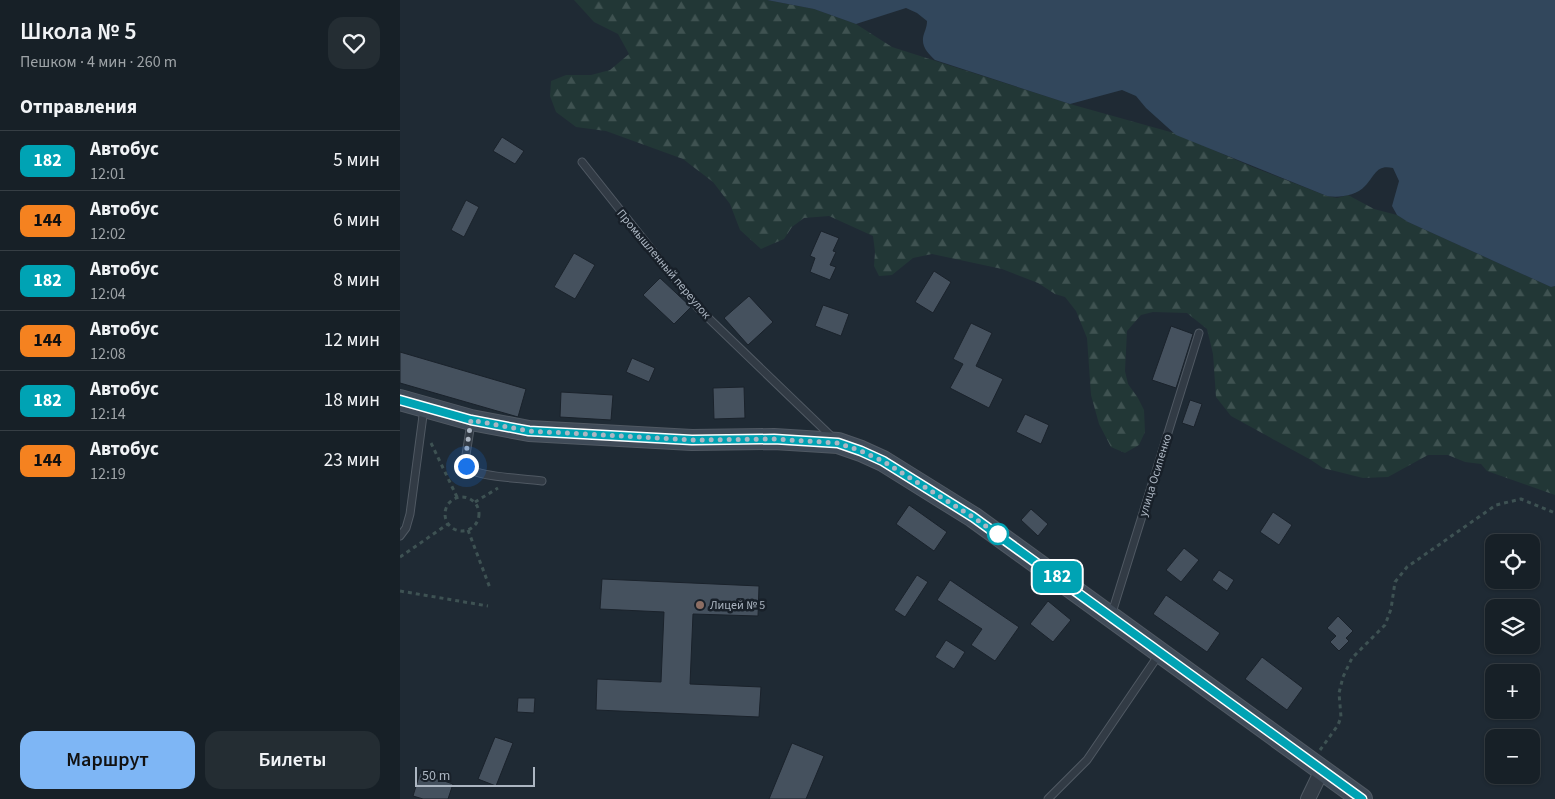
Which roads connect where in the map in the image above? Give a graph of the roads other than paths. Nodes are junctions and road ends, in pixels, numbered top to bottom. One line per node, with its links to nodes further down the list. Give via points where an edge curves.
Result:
1 (582, 162): 6 (lane, Промышленный переулок, via 698,308)
2 (1199, 333): 9 (lane, улица Осипенко)
3 (400, 400): 4 (main road)
4 (423, 414): 5 (main road); 8 (lane, via 410,514)
5 (471, 420): 6 (main road, via 529,431 692,440 774,439); 7 (lane, via 466,466 485,473)
6 (838, 443): 9 (main road, via 883,461 973,517)
7 (542, 481)
8 (400, 536)
9 (1111, 617): 10 (main road)
10 (1160, 653): 11 (main road); 12 (lane, via 1087,760)
11 (1317, 766): 13 (street); 14 (main road)
12 (1048, 799)
13 (1308, 799)
14 (1362, 799)

